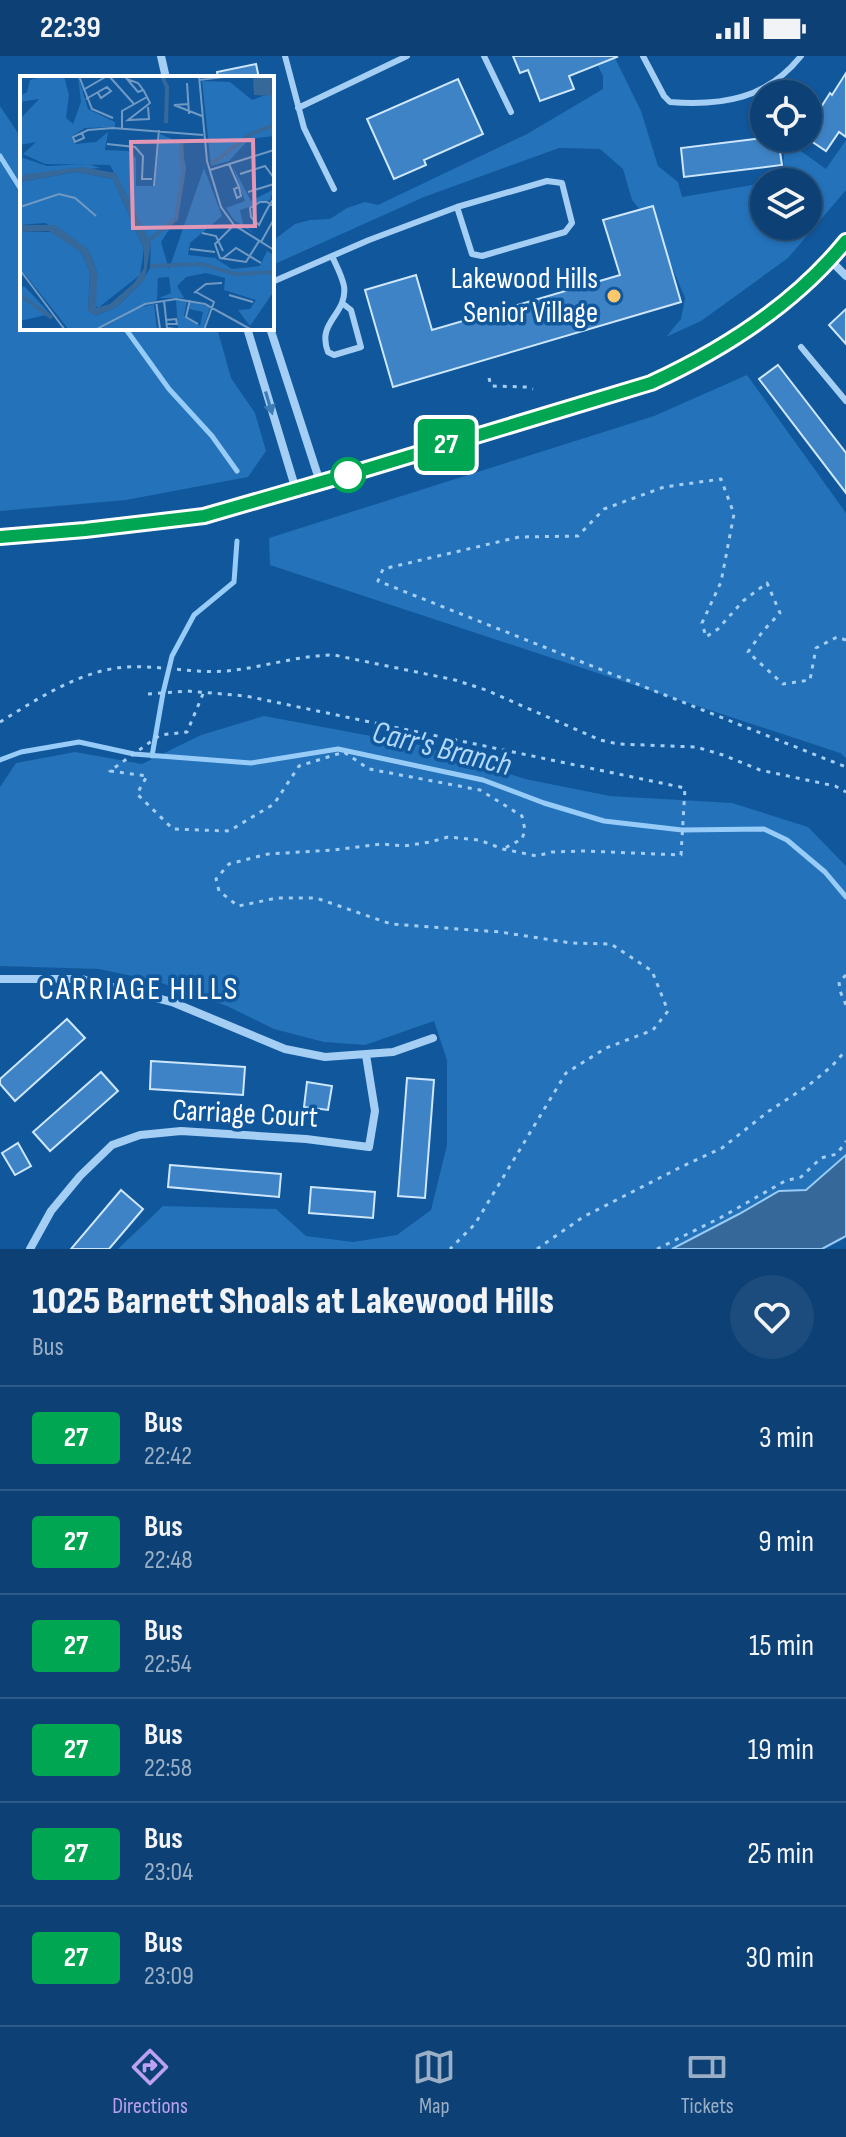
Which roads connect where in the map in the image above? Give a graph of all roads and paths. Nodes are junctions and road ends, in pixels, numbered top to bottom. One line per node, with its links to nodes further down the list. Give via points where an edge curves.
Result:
1 (161, 56): 7 (street)
2 (285, 56): 8 (lane)
3 (407, 56): 8 (lane)
4 (484, 56): 9 (lane)
5 (643, 56): 6 (lane, via 670,102 714,104 759,92)
6 (801, 56)
7 (166, 76)
8 (298, 108): 10 (lane)
9 (511, 112)
10 (334, 189)
11 (457, 207): 11 (lane, via 547,181 562,183 572,223 565,232 482,256 472,254); 13 (lane)
12 (846, 241): 14 (main road)
13 (332, 256): 16 (lane); 17 (lane, via 344,287)
14 (830, 260): 15 (street); 24 (main road, via 765,319 651,383)
15 (846, 276)
16 (274, 281)
17 (342, 303): 17 (lane, via 325,330 324,342 334,355 361,347 351,310)
18 (248, 330): 25 (street, one-way to 25)
19 (271, 330): 24 (street)
20 (801, 347): 23 (lane)
21 (489, 378): 22 (path, via 491,386)
22 (533, 389)
23 (846, 401)
24 (320, 483): 25 (main road)
25 (296, 490): 26 (main road, via 204,516)
26 (0, 537)
27 (846, 640): 31 (path, via 837,637 816,648 810,680 783,684 748,652 780,613 767,583 706,637 702,623 721,582 734,514 721,479 664,487 604,509 578,536 519,537 444,553 383,569 378,581)
28 (203, 692): 29 (path); 33 (path, via 187,732 160,735 110,771 147,776 137,794 173,829 229,831 274,804 299,766 344,752 369,769 480,790 522,816 522,839); 33 (path, via 246,696 685,788 681,855 584,851 537,856)
29 (148, 694)
30 (0, 722): 32 (path, via 55,689 117,668 227,671 316,655 349,657 476,686 600,740 696,747)
31 (846, 767)
32 (846, 792)
33 (503, 849): 44 (path, via 448,837 404,846 268,854 229,864 216,879 219,891 238,906 316,898 391,924 611,944 652,971 668,1011 653,1030 606,1048 566,1073 475,1224)
34 (846, 975): 36 (path, via 839,982)
35 (0, 979): 39 (street, Carriage Court, via 81,979 172,1002 285,1049 325,1057)
36 (846, 1005)
37 (433, 1038): 39 (street, Carriage Court)
38 (846, 1050): 41 (path)
39 (366, 1055): 43 (street, Carriage Court, via 375,1111 369,1147 181,1131 140,1135 112,1145 80,1176 51,1211)
40 (846, 1060): 41 (path)
41 (837, 1062): 45 (path, via 722,1148 583,1217)
42 (846, 1141): 46 (path, via 837,1154 821,1158 801,1177)
43 (30, 1249)
44 (450, 1249)
45 (537, 1249)
46 (657, 1249)

